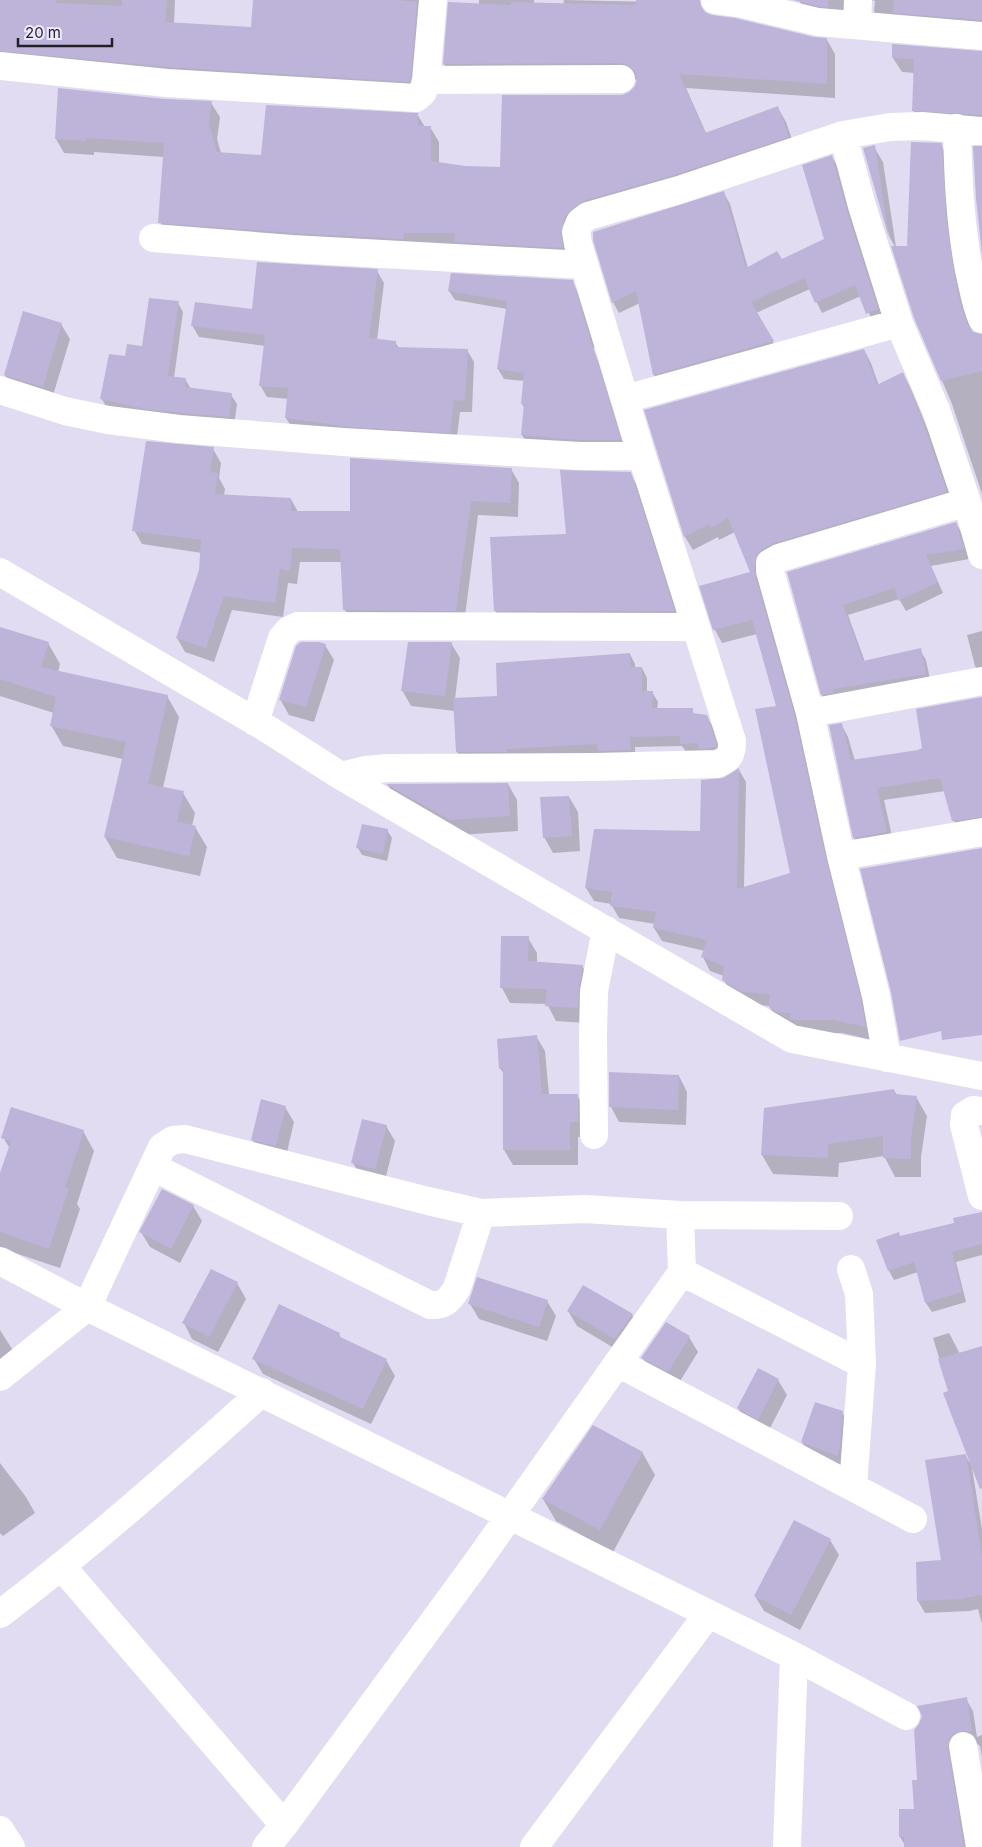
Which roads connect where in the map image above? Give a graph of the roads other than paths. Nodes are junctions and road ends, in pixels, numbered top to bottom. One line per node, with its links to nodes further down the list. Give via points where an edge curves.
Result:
1 (433, 0): 7 (street)
2 (714, 0): 3 (street, via 818,22)
3 (858, 13): 4 (street)
4 (982, 36)
5 (0, 66): 7 (street, via 167,83 406,98 416,98 423,92)
6 (621, 79): 7 (street)
7 (426, 80)
8 (969, 130): 9 (street, via 890,127); 12 (street, via 958,180 964,239 976,304)
9 (843, 135): 11 (street, via 679,190 588,216 580,222 576,232); 13 (street)
10 (154, 238): 11 (street)
11 (584, 265): 15 (street)
12 (982, 319)
13 (899, 323): 15 (street); 17 (street, via 936,410)
14 (0, 390): 16 (street, via 65,411 179,429 580,456)
15 (624, 399): 16 (street)
16 (642, 456): 20 (street)
17 (967, 502): 18 (street); 22 (street, via 770,563)
18 (982, 555)
19 (0, 572): 23 (street)
20 (696, 627): 23 (street, via 298,626 282,638); 24 (street, via 732,741 728,760 717,764 595,767 388,768)
21 (982, 681): 22 (street)
22 (810, 713): 26 (street)
23 (255, 722): 24 (street)
24 (341, 776): 27 (street)
25 (982, 832): 26 (street)
26 (841, 856): 28 (street, via 876,996)
27 (606, 930): 28 (street, via 792,1039); 31 (street, via 594,991)
28 (887, 1058): 29 (street)
29 (982, 1076)
30 (982, 1111): 33 (street, via 973,1110 965,1115 964,1125)
31 (594, 1135)
32 (153, 1167): 34 (street, via 162,1147 173,1140 185,1140); 34 (street, via 430,1305 441,1306 450,1300 457,1288); 40 (street)
33 (982, 1196)
34 (481, 1213): 35 (street, via 585,1209)
35 (680, 1215): 36 (street); 39 (street)
36 (839, 1216)
37 (0, 1261): 40 (street)
38 (850, 1269): 42 (street, via 858,1294)
39 (682, 1272): 41 (street); 42 (street)
40 (87, 1307): 43 (street); 44 (street)
41 (618, 1363): 45 (street); 46 (street)
42 (862, 1364): 45 (street)
43 (0, 1377)
44 (262, 1392): 46 (street); 48 (street)
45 (853, 1487): 47 (street)
46 (509, 1516): 50 (street); 54 (street)
47 (913, 1519)
48 (62, 1567): 49 (street); 54 (street)
49 (0, 1614)
50 (708, 1614): 51 (street); 58 (street)
51 (794, 1656): 52 (street); 59 (street)
52 (906, 1716)
53 (963, 1746): 60 (street)
54 (284, 1825): 57 (street)
55 (0, 1830): 56 (street)
56 (11, 1847)
57 (266, 1847)
58 (534, 1847)
59 (788, 1847)
60 (980, 1847)

